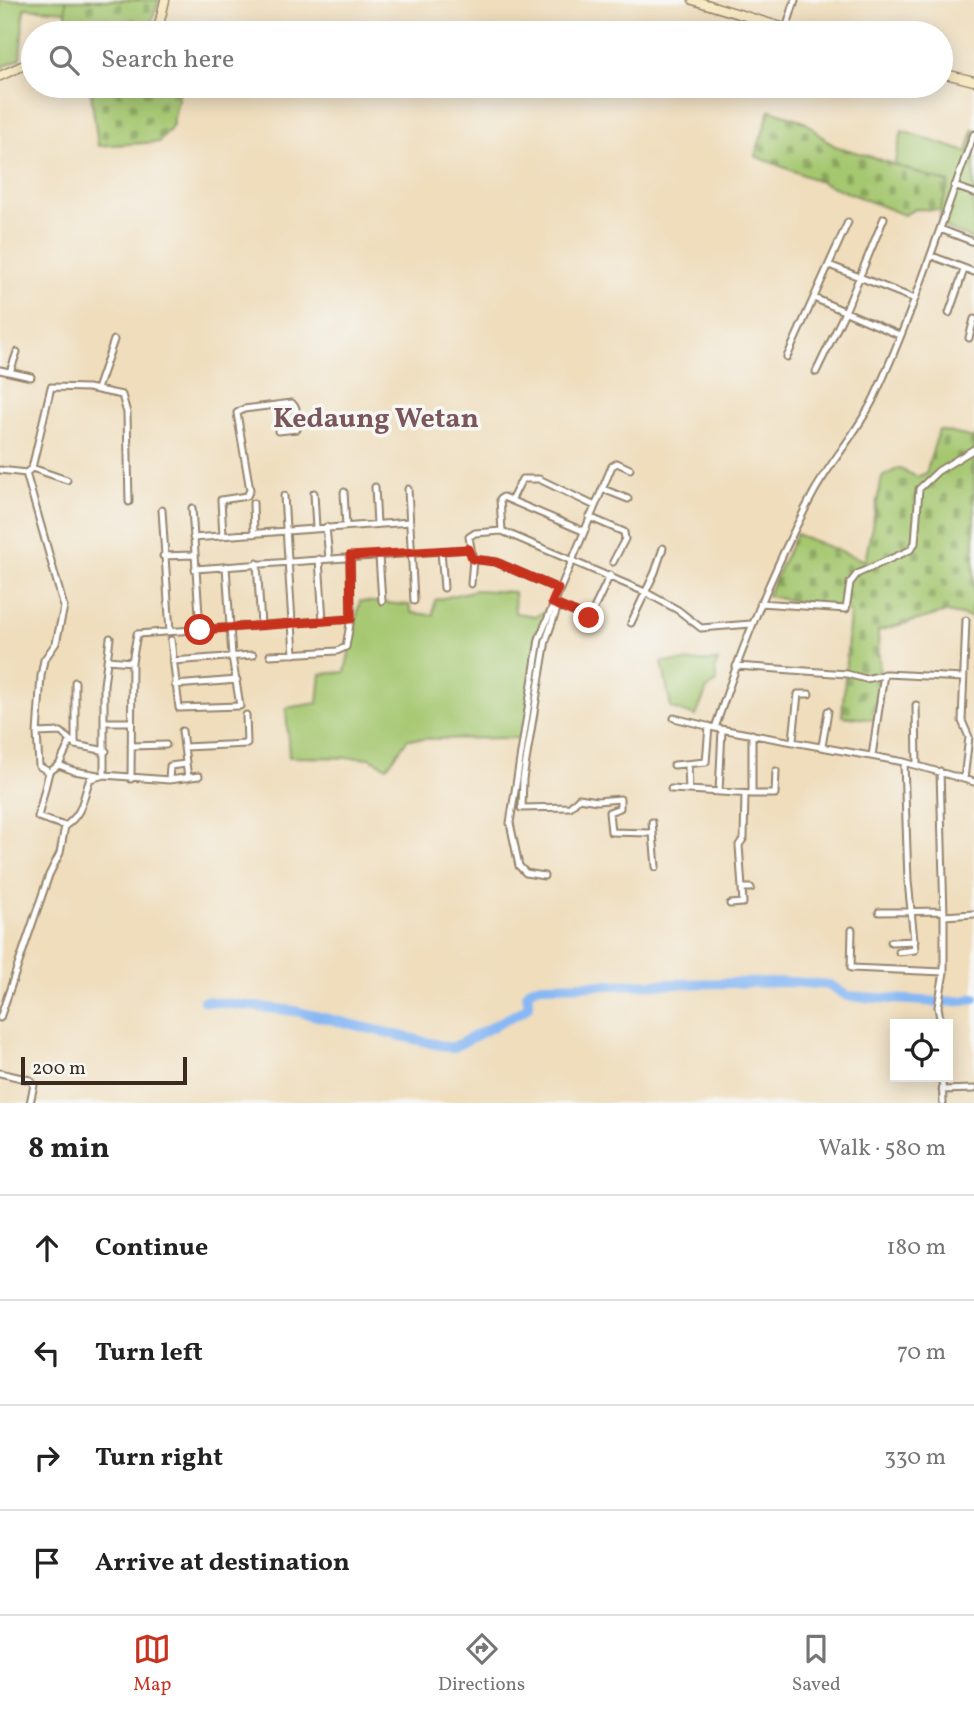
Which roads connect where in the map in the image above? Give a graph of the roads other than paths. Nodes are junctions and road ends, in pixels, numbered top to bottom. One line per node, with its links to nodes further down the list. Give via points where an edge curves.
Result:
1 (165, 0): 4 (street)
2 (692, 0): 5 (street)
3 (795, 0): 6 (street)
4 (160, 21)
5 (760, 21)
6 (788, 21)
7 (21, 66): 8 (street)
8 (0, 76)
9 (953, 76): 10 (street)
10 (974, 81)
11 (974, 134): 12 (street)
12 (954, 186): 13 (street); 16 (street)
13 (974, 193)
14 (884, 218): 22 (street)
15 (848, 222): 19 (street)
16 (940, 229): 17 (street); 18 (street)
17 (974, 242)
18 (932, 256): 20 (street); 24 (street)
19 (829, 265): 22 (street); 23 (street)
20 (964, 270): 21 (street); 26 (street)
21 (974, 272)
22 (860, 278): 24 (street); 25 (street)
23 (814, 298): 25 (street); 33 (street)
24 (915, 299): 29 (street)
25 (845, 312): 29 (street); 36 (street)
26 (949, 313)
27 (974, 319): 28 (street)
28 (973, 327): 30 (street)
29 (899, 335): 95 (street, via 871,402 815,491)
30 (969, 338)
31 (114, 341): 38 (street)
32 (17, 352): 35 (street)
33 (787, 357)
34 (0, 370): 35 (street)
35 (10, 372): 37 (street)
36 (816, 372)
37 (31, 377)
38 (97, 389): 41 (street, via 49,389); 54 (street, via 122,395 125,401)
39 (278, 431): 69 (street, via 297,429 292,403 244,408 237,413 250,490 247,496 221,500)
40 (974, 449): 95 (street, via 919,489 915,543 910,550 858,574 849,583 848,606 843,611)
41 (32, 468): 44 (street); 45 (street)
42 (630, 469): 48 (street, via 614,463)
43 (0, 470): 44 (street)
44 (26, 473): 133 (street, via 64,607 56,643 44,660)
45 (67, 480)
46 (375, 486): 61 (street)
47 (408, 489): 60 (street)
48 (603, 489): 53 (street); 56 (street)
49 (344, 492): 62 (street)
50 (314, 493): 64 (street)
51 (284, 496): 67 (street)
52 (512, 499): 56 (street, via 523,479 534,477); 65 (street, via 500,499); 66 (street)
53 (628, 499)
54 (129, 502)
55 (253, 503): 68 (street)
56 (595, 506): 59 (street)
57 (192, 508): 70 (street)
58 (162, 510): 76 (street)
59 (589, 517): 66 (street); 84 (street, via 624,533)
60 (410, 522): 61 (street); 74 (street)
61 (377, 524): 62 (street)
62 (346, 526): 63 (street)
63 (326, 527): 64 (street); 79 (street)
64 (316, 528): 67 (street)
65 (502, 531): 72 (street, via 475,533 469,537); 82 (street)
66 (583, 531): 82 (street)
67 (286, 532): 68 (street); 83 (street)
68 (254, 534): 69 (street)
69 (223, 536): 70 (street)
70 (193, 538): 75 (street)
71 (663, 548): 92 (street)
72 (469, 549): 73 (street); 81 (street)
73 (441, 551): 74 (street); 90 (street)
74 (411, 553): 78 (street); 94 (street)
75 (193, 555): 76 (street); 87 (street)
76 (163, 556): 106 (street)
77 (350, 556): 78 (street); 79 (street); 97 (street)
78 (379, 556): 93 (street)
79 (328, 558): 80 (street)
80 (319, 559): 83 (street); 99 (street)
81 (472, 559): 89 (street); 91 (street, via 496,562)
82 (571, 559): 88 (street); 91 (street)
83 (288, 561): 85 (street); 100 (street)
84 (613, 562)
85 (257, 563): 86 (street); 103 (street)
86 (226, 566): 87 (street); 104 (street)
87 (195, 569): 105 (street)
88 (610, 575): 92 (street); 96 (street, via 589,618)
89 (471, 584)
90 (444, 587)
91 (558, 589): 96 (street)
92 (645, 592): 101 (street); 102 (street, via 701,628)
93 (382, 601)
94 (414, 601)
95 (760, 603): 102 (street)
96 (555, 604): 165 (street, via 523,779); 166 (street, via 539,639)
97 (351, 619): 99 (street); 110 (street, via 344,649)
98 (966, 620): 116 (street)
99 (323, 621): 100 (street)
100 (292, 623): 103 (street); 110 (street)
101 (631, 623)
102 (751, 624): 118 (street)
103 (261, 625): 104 (street)
104 (230, 627): 105 (street); 112 (street)
105 (200, 630): 106 (street)
106 (170, 632): 115 (street, via 137,634)
107 (110, 638): 113 (street)
108 (171, 640): 114 (street)
109 (253, 654): 112 (street)
110 (294, 654): 111 (street)
111 (270, 655)
112 (232, 656): 114 (street); 121 (street)
113 (107, 660): 115 (street); 129 (street)
114 (173, 661): 123 (street)
115 (132, 662): 130 (street)
116 (966, 663): 117 (street); 120 (street)
117 (974, 663)
118 (736, 666): 119 (street, via 847,674 866,680); 131 (street)
119 (884, 674): 120 (street); 142 (street)
120 (963, 678): 144 (street, via 962,721 969,737)
121 (237, 680): 123 (street); 123 (street, via 239,706 178,708)
122 (75, 682): 136 (street)
123 (175, 685)
124 (809, 694): 135 (street, via 798,694)
125 (916, 705): 148 (street)
126 (828, 711): 140 (street)
127 (246, 715): 139 (street, via 247,744)
128 (674, 718): 131 (street)
129 (106, 722): 130 (street); 141 (street)
130 (131, 722): 138 (street)
131 (715, 728): 134 (street); 150 (street, via 706,762); 163 (street)
132 (182, 731): 139 (street)
133 (37, 733): 136 (street, via 61,732); 153 (street, via 38,766)
134 (752, 734): 135 (street); 164 (street)
135 (793, 740): 140 (street)
136 (73, 743): 141 (street); 146 (street)
137 (166, 745): 138 (street)
138 (131, 746): 157 (street)
139 (184, 747): 145 (street)
140 (822, 747): 142 (street)
141 (106, 751): 154 (street)
142 (872, 756): 143 (street)
143 (904, 762): 148 (street); 176 (street)
144 (966, 763): 149 (street); 158 (street)
145 (185, 764): 156 (street); 159 (street, via 170,766)
146 (59, 765): 153 (street); 154 (street, via 74,772)
147 (674, 765): 150 (street)
148 (917, 765): 152 (street)
149 (974, 765)
150 (688, 766): 162 (street)
151 (776, 771): 164 (street, via 775,794)
152 (940, 771): 158 (street); 177 (street)
153 (49, 772): 168 (street, via 38,817)
154 (104, 775): 157 (street); 168 (street, via 90,779 80,813)
155 (199, 776): 156 (street)
156 (188, 778): 159 (street)
157 (131, 779): 159 (street)
158 (964, 779): 160 (street)
159 (169, 780)
160 (974, 782)
161 (671, 789): 162 (street)
162 (689, 790): 163 (street)
163 (719, 792): 164 (street)
164 (748, 794): 172 (street, via 744,838 739,845)
165 (522, 808): 166 (street); 169 (street, via 570,807 579,798 620,799 620,808 609,812 611,832)
166 (512, 809): 171 (street, via 511,830 519,866 526,873)
167 (652, 822): 169 (street)
168 (65, 826): 184 (street, via 60,853)
169 (650, 833): 170 (street)
170 (656, 867)
171 (544, 876)
172 (742, 888): 173 (street); 174 (street, via 743,903)
173 (751, 888)
174 (730, 904)
175 (879, 912): 176 (street)
176 (909, 912): 177 (street); 180 (street)
177 (944, 914): 178 (street); 183 (street)
178 (974, 914)
179 (852, 930): 183 (street, via 851,968)
180 (915, 941): 181 (street); 182 (street, via 915,950)
181 (891, 942)
182 (899, 952)
183 (944, 972): 185 (street, via 938,1003)
184 (0, 1018)
185 (940, 1019)
186 (0, 1073): 187 (street)
187 (17, 1077): 189 (street); 192 (street, via 34,1085)
188 (942, 1082): 191 (street)
189 (14, 1084)
190 (974, 1089): 191 (street)
191 (942, 1090): 193 (street)
192 (30, 1103)
193 (943, 1103)

